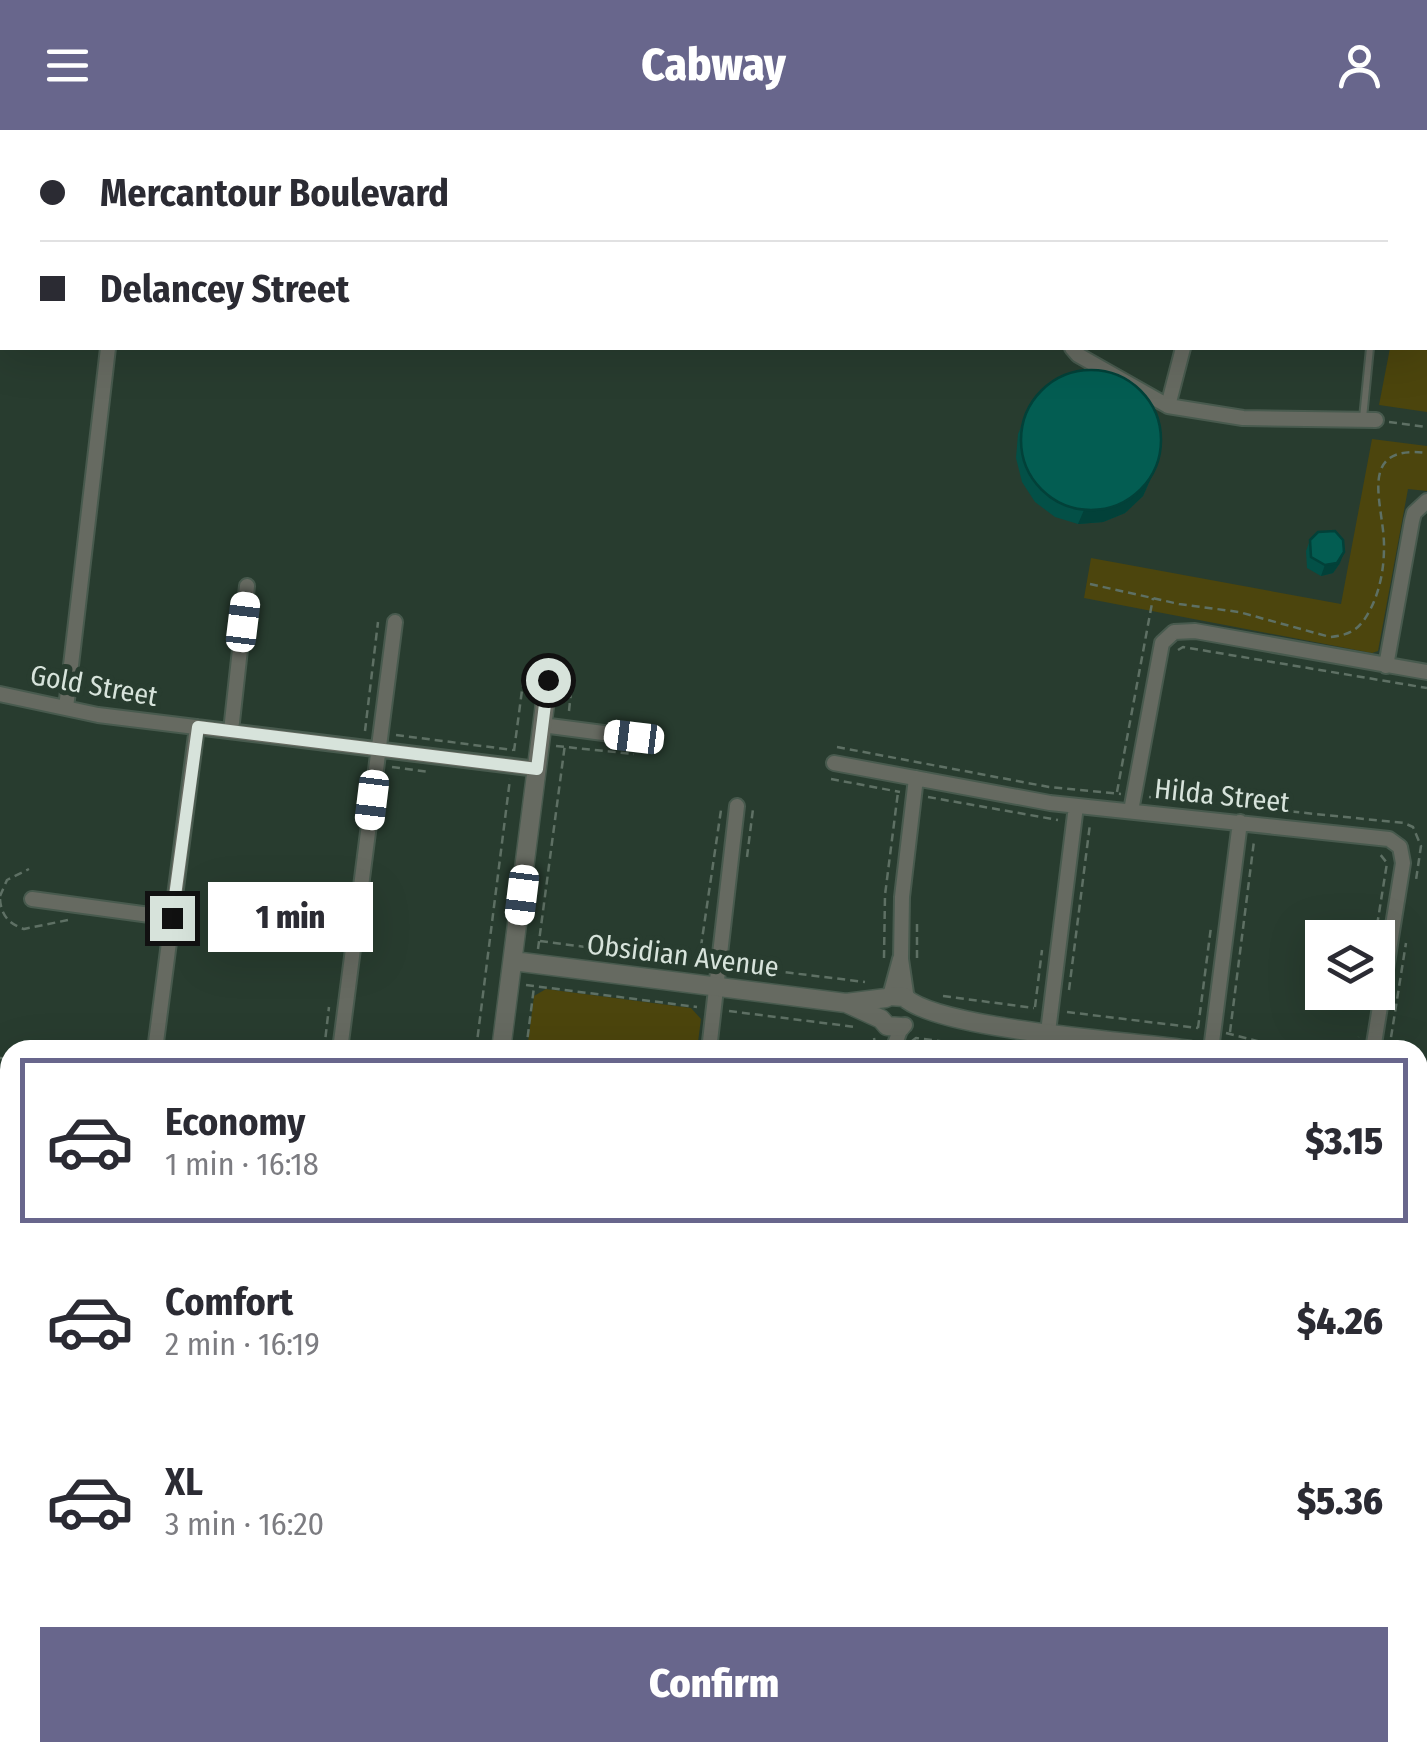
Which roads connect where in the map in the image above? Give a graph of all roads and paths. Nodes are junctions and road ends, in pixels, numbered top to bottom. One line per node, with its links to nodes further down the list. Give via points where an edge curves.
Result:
1 (108, 350): 22 (street)
2 (1074, 350): 5 (street)
3 (1182, 350): 5 (street)
4 (1370, 350): 6 (lane)
5 (1168, 406): 6 (street, via 1243,418)
6 (1369, 420): 7 (path)
7 (1427, 427)
8 (1427, 453): 12 (path, via 1398,454 1380,470 1382,572 1377,596 1356,631 1330,637)
9 (1427, 501): 15 (street, via 1412,521)
10 (1090, 584): 12 (path)
11 (247, 586): 25 (street)
12 (1153, 597): 40 (path)
13 (387, 622): 29 (street); 29 (path, via 364,731)
14 (1175, 652): 20 (path, via 1184,646)
15 (1386, 666): 16 (street); 42 (street, via 1174,632 1162,644)
16 (1427, 672)
17 (524, 676): 28 (path)
18 (548, 680): 26 (street)
19 (572, 682): 24 (path)
20 (1427, 688)
21 (0, 694): 22 (street, Gold Street)
22 (66, 708): 23 (street, Gold Street)
23 (198, 727): 25 (street, Gold Street); 51 (street)
24 (567, 728): 26 (street); 27 (street); 30 (path)
25 (230, 732): 29 (street, Gold Street)
26 (541, 734): 28 (path); 30 (path); 34 (street)
27 (634, 737)
28 (515, 740): 29 (path, via 514,750)
29 (384, 744): 33 (street, Gold Street); 35 (path, via 392,767); 79 (street)
30 (564, 747): 31 (path); 54 (path)
31 (634, 754)
32 (834, 763): 36 (street, Hilda Street)
33 (512, 766): 34 (street, Gold Street); 60 (path)
34 (537, 769): 55 (street)
35 (432, 772)
36 (916, 778): 39 (street); 43 (street, Hilda Street)
37 (831, 779): 38 (path)
38 (898, 791): 39 (path); 59 (path, via 884,895)
39 (914, 794): 43 (path); 67 (street)
40 (1116, 794)
41 (729, 805): 56 (path); 58 (street)
42 (1131, 812): 43 (street, Hilda Street); 44 (street, Hilda Street)
43 (1076, 814): 66 (path, via 1090,823); 75 (street)
44 (1240, 822): 45 (street); 88 (street, Hilda Street, via 1378,836 1400,846 1403,863)
45 (1238, 838): 76 (path, via 1254,840); 87 (street)
46 (1379, 853): 53 (path, via 1387,863)
47 (29, 869): 48 (path, via 7,880)
48 (0, 897): 52 (path, via 8,921 24,930)
49 (32, 899): 51 (street)
50 (1212, 914): 74 (path)
51 (172, 918): 77 (street)
52 (68, 920)
53 (1378, 920)
54 (540, 941): 56 (path); 57 (path)
55 (513, 961): 57 (street, Obsidian Avenue); 61 (street)
56 (698, 962): 58 (path); 63 (path)
57 (537, 964): 63 (street, Obsidian Avenue); 64 (path)
58 (717, 964): 62 (path); 65 (street)
59 (884, 966)
60 (485, 980): 61 (path); 80 (path)
61 (510, 983): 64 (path); 81 (street)
62 (870, 983)
63 (696, 984): 65 (street, Obsidian Avenue); 69 (path)
64 (534, 986): 69 (path); 82 (path)
65 (716, 986): 68 (street, Obsidian Avenue); 71 (street)
66 (1069, 993)
67 (898, 999): 68 (street, Obsidian Avenue); 72 (street, Obsidian Avenue); 73 (street, via 880,1006); 73 (street, via 911,1017)
68 (846, 1003): 73 (street, Obsidian Avenue)
69 (692, 1006): 71 (path)
70 (329, 1007): 78 (path)
71 (714, 1010): 73 (path); 83 (street)
72 (952, 1019): 73 (street, Obsidian Avenue); 75 (street, Obsidian Avenue)
73 (884, 1025): 84 (path); 85 (street)
74 (1198, 1028)
75 (1048, 1032): 86 (street, Obsidian Avenue)
76 (1230, 1033)
77 (156, 1040)
78 (325, 1040)
79 (341, 1040)
80 (477, 1040)
81 (502, 1040)
82 (527, 1040)
83 (711, 1040)
84 (875, 1040)
85 (892, 1040)
86 (1111, 1040)
87 (1212, 1040)
88 (1375, 1040)

